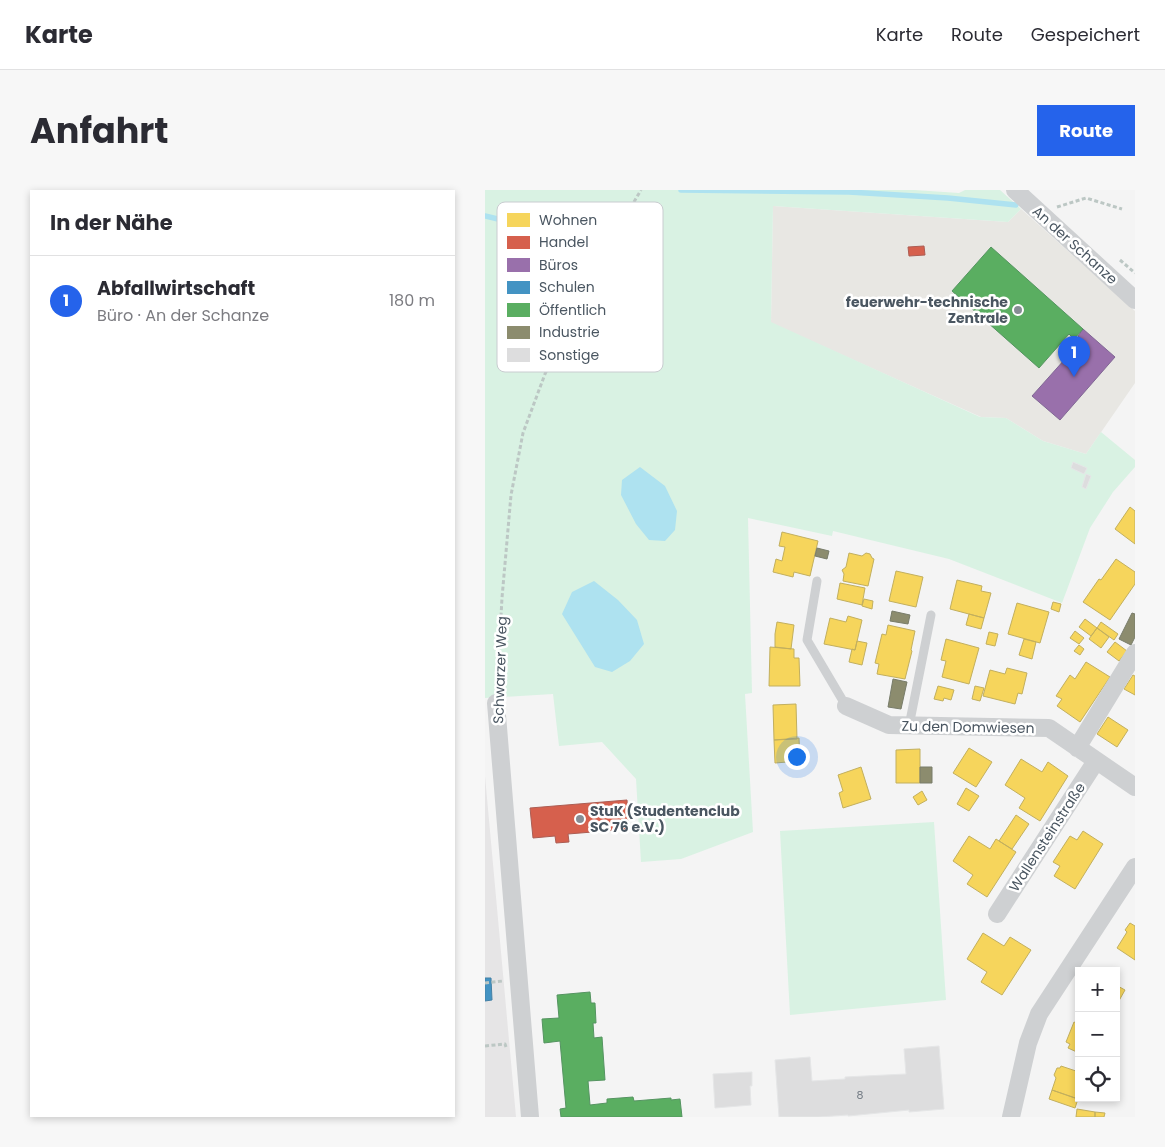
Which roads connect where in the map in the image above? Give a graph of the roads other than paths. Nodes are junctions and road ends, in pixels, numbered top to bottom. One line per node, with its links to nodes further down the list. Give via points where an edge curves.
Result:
1 (1015, 190): 2 (street, An der Schanze)
2 (1135, 300)
3 (817, 581): 7 (lane, via 807,640)
4 (931, 615): 8 (lane)
5 (1135, 654): 9 (street)
6 (496, 703): 14 (street, Schwarzer Weg)
7 (847, 706): 8 (street, Zu den Domwiesen, via 889,725)
8 (909, 726): 9 (street, Zu den Domwiesen, via 1049,728)
9 (1077, 748): 10 (street, Zu den Domwiesen)
10 (1096, 761): 11 (street, Zu den Domwiesen); 13 (street, Wallensteinstraße)
11 (1135, 787)
12 (1135, 867): 15 (street, via 1039,1014 1028,1043)
13 (997, 914)
14 (530, 1117)
15 (1011, 1117)

